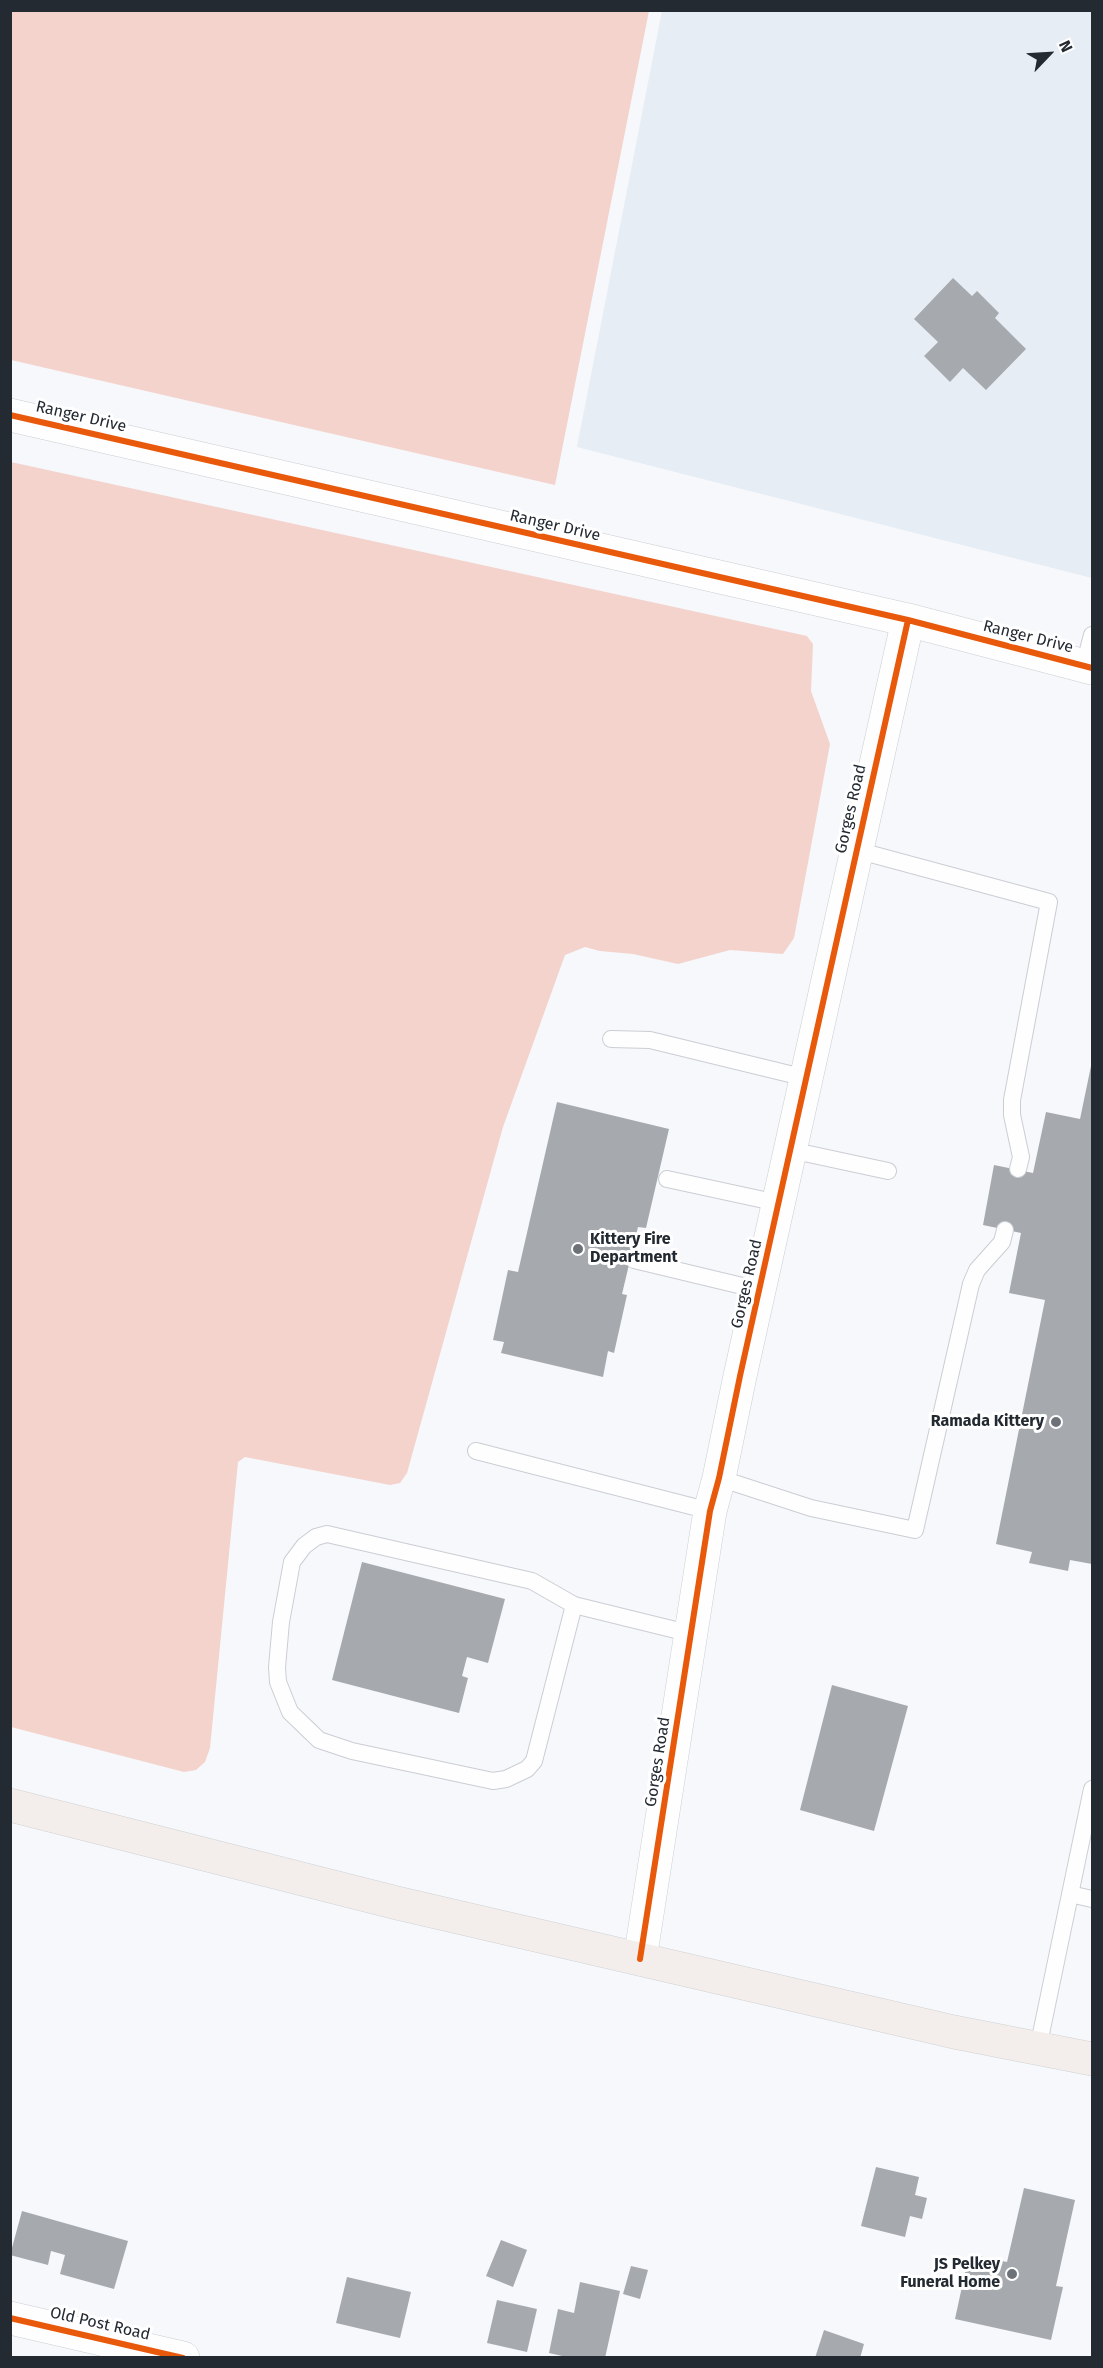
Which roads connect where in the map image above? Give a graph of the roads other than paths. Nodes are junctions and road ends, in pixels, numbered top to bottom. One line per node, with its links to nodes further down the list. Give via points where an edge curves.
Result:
1 (10, 415): 2 (street, Ranger Drive)
2 (908, 620): 3 (street, Ranger Drive); 4 (street, Gorges Road)
3 (1090, 656)
4 (856, 850): 6 (street, Gorges Road); 8 (lane, via 1048,902 1012,1100 1021,1157)
5 (611, 1040): 6 (lane, via 650,1040)
6 (806, 1078): 7 (street, Gorges Road)
7 (790, 1150): 9 (lane); 11 (street, Gorges Road)
8 (1018, 1169)
9 (888, 1171)
10 (667, 1179): 11 (lane)
11 (778, 1203): 14 (street, Gorges Road)
12 (1005, 1230): 16 (lane, via 1002,1242 977,1270 971,1284 915,1530 811,1508)
13 (634, 1260): 14 (lane)
14 (759, 1290): 16 (street, Gorges Road)
15 (476, 1451): 17 (lane)
16 (719, 1478): 17 (street, Gorges Road)
17 (710, 1511): 19 (street, Gorges Road)
18 (574, 1605): 18 (lane, via 532,1581 327,1534 304,1546 292,1562 281,1622 278,1682 290,1712 319,1740 352,1751 493,1781 506,1779 534,1761); 19 (lane)
19 (692, 1634): 24 (street, Gorges Road)
20 (1092, 1789): 22 (lane)
21 (10, 1805): 24 (main road, via 397,1903)
22 (1070, 1894): 23 (lane); 25 (lane)
23 (1092, 1899)
24 (640, 1959): 25 (main road)
25 (1038, 2048): 26 (main road)
26 (1092, 2059)
27 (10, 2318): 28 (street, Old Post Road)
28 (183, 2358)

